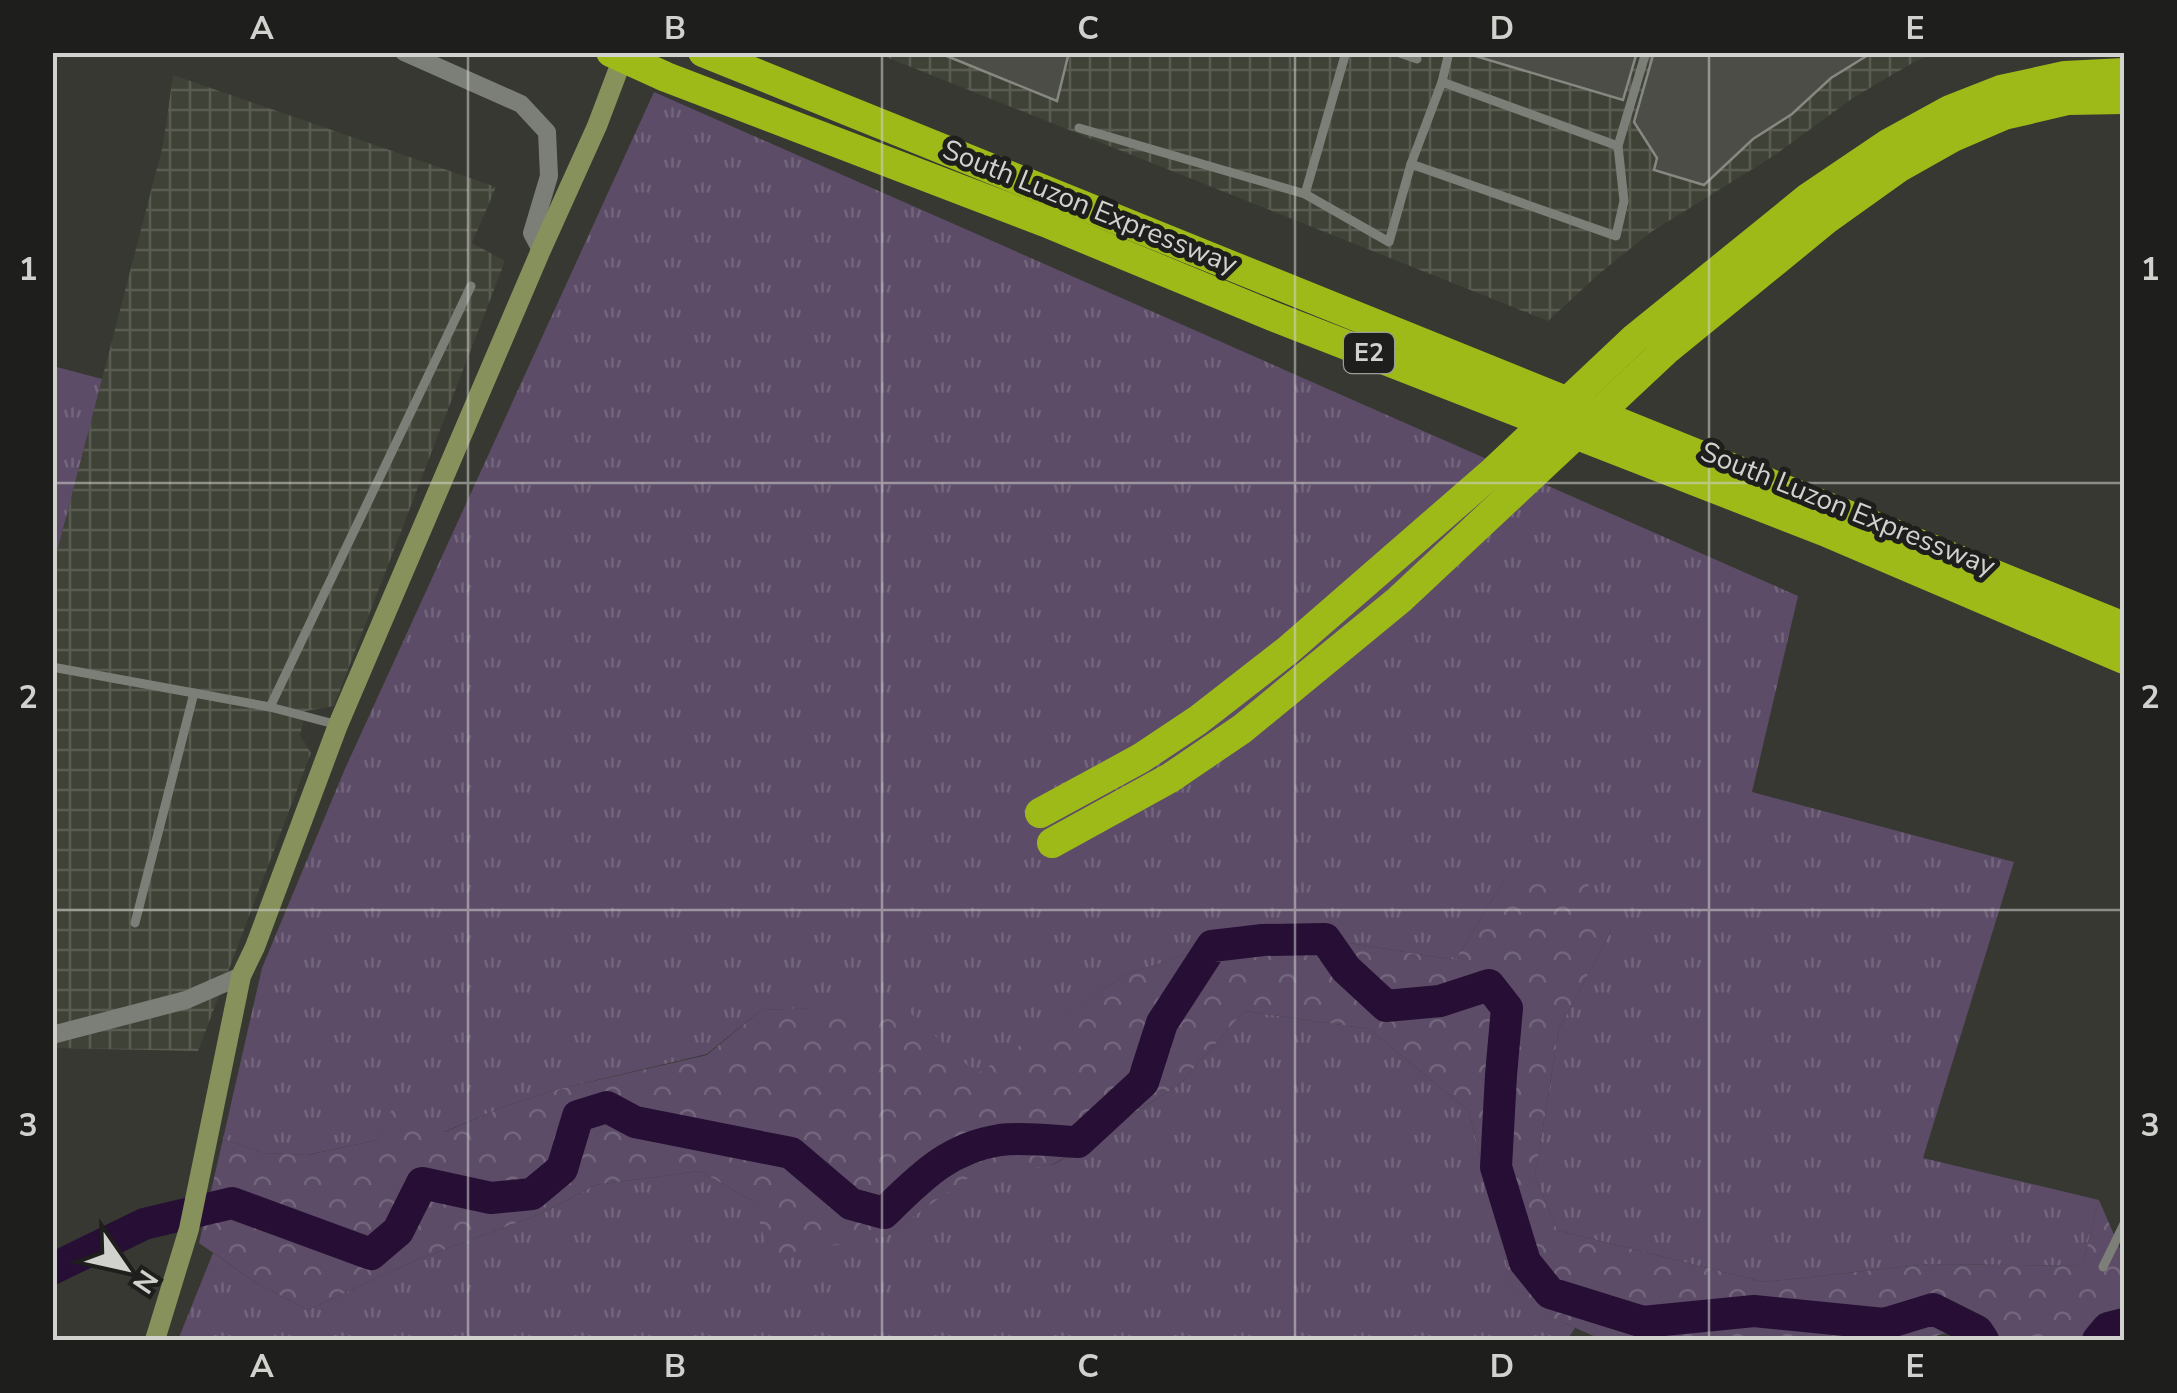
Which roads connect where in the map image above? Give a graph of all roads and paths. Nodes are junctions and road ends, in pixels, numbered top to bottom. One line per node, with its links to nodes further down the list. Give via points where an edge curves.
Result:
1 (404, 52): 17 (street, via 521,104 547,132 549,176 532,232)
2 (611, 52): 20 (highway, South Luzon Expressway / E2, via 1824,531)
3 (626, 52): 17 (street)
4 (704, 52): 19 (highway, South Luzon Expressway / E2)
5 (1346, 52): 16 (lane)
6 (1398, 52): 9 (lane)
7 (1449, 52): 11 (lane)
8 (1646, 52): 14 (lane)
9 (1418, 59)
10 (2124, 74): 25 (highway, via 2065,76 1950,110 1808,198 1634,339 1288,650 1141,758)
11 (1442, 82): 14 (lane); 15 (lane)
12 (2124, 99): 26 (highway, via 2068,100 2004,115 1898,168 1664,351 1400,600 1242,729 1170,778)
13 (1079, 128): 16 (lane)
14 (1618, 146): 15 (lane, via 1624,201 1616,236)
15 (1411, 164): 16 (lane, via 1389,242)
16 (1305, 194)
17 (541, 250): 24 (street)
18 (471, 286): 23 (lane)
19 (2124, 628)
20 (2124, 659)
21 (52, 667): 22 (lane)
22 (194, 693): 23 (lane); 27 (lane)
23 (270, 707): 24 (lane)
24 (338, 724): 28 (street)
25 (1040, 812)
26 (1052, 842)
27 (135, 923)
28 (242, 976): 29 (street, via 186,1000); 32 (street, via 189,1229)
29 (52, 1035)
30 (2124, 1224): 31 (lane)
31 (2103, 1267)
32 (155, 1340)

